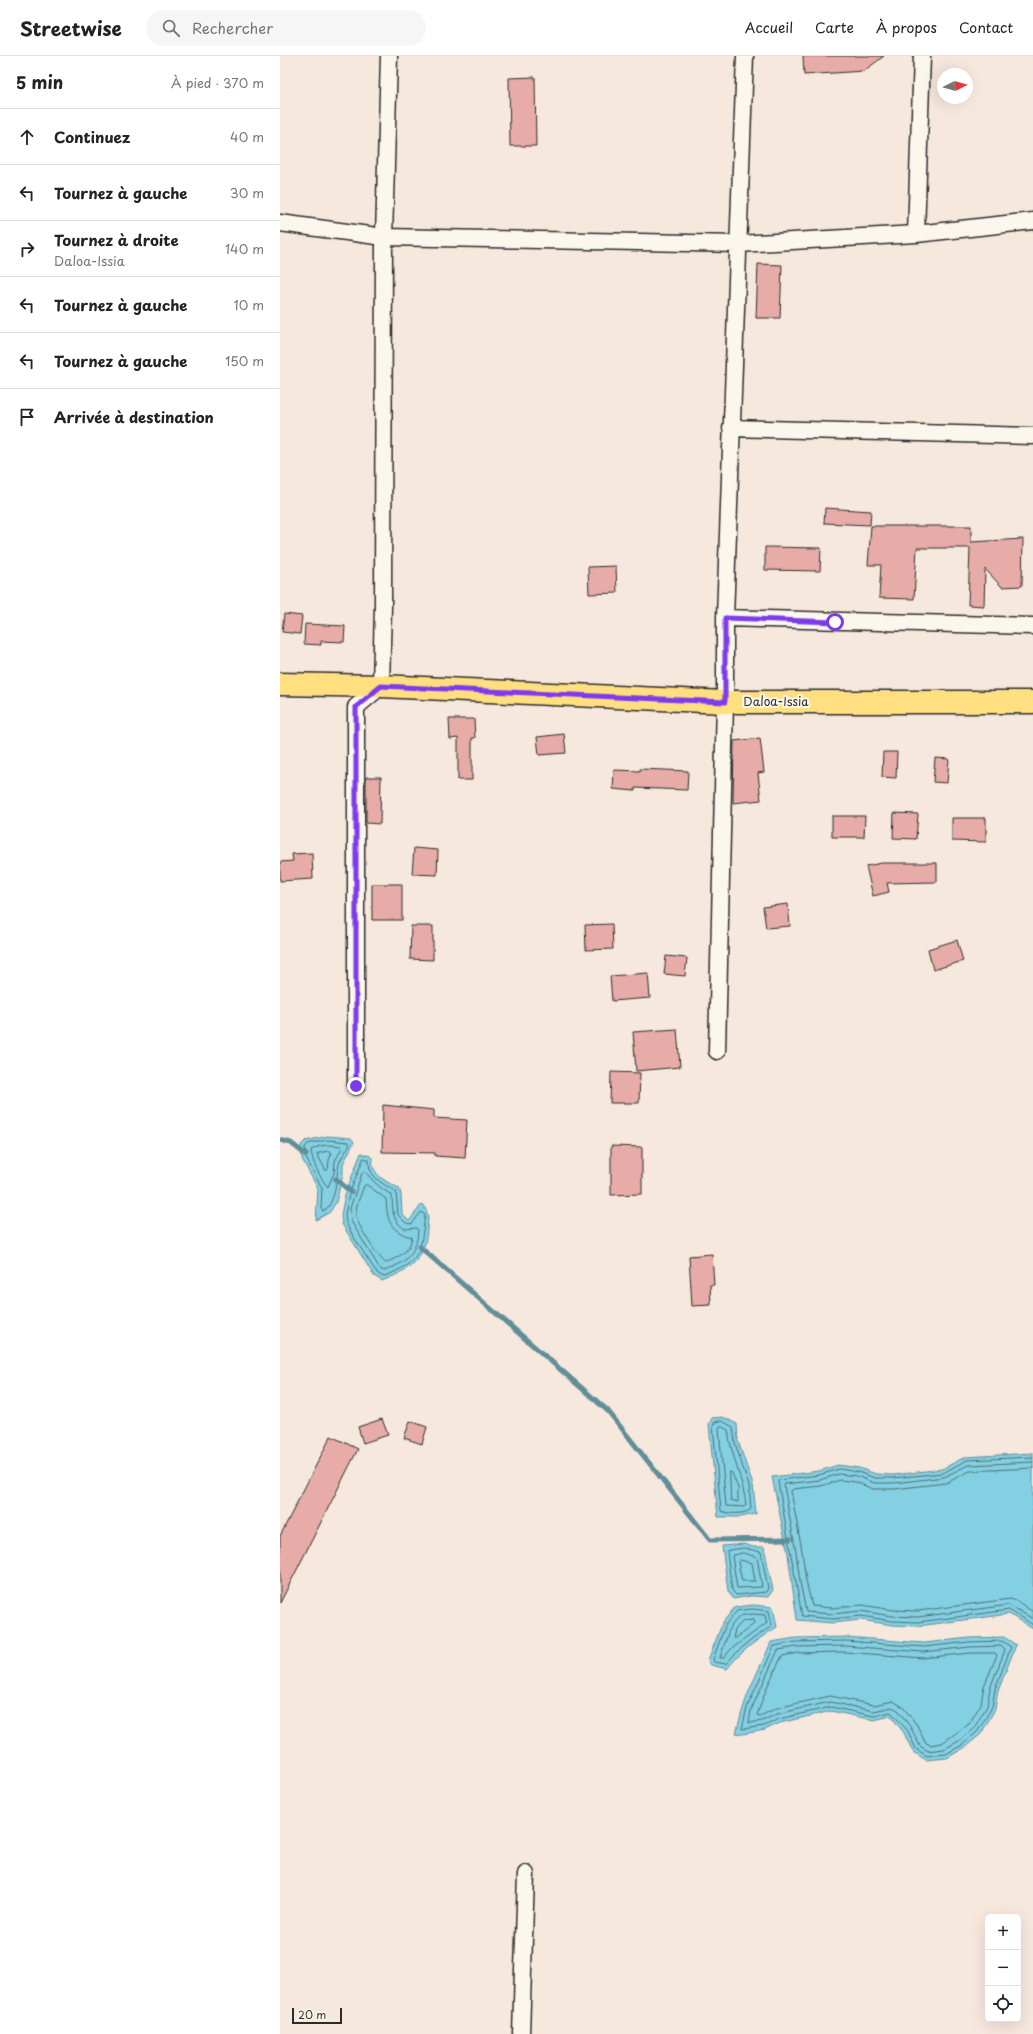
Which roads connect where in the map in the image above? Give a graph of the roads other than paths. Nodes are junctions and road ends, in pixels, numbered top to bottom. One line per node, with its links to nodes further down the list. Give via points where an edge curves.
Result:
1 (389, 56): 7 (street)
2 (745, 56): 8 (street)
3 (922, 56): 6 (street)
4 (1033, 221): 6 (street)
5 (280, 223): 7 (street)
6 (916, 234): 8 (street)
7 (384, 237): 8 (street); 14 (street)
8 (738, 244): 9 (street)
9 (731, 428): 10 (street); 11 (street)
10 (1033, 436)
11 (725, 618): 12 (street); 15 (street)
12 (1033, 626)
13 (280, 684): 14 (main road, Daloa-Issia)
14 (381, 686): 15 (main road, Daloa-Issia); 18 (street, via 356,707)
15 (725, 702): 16 (main road, Daloa-Issia); 17 (street)
16 (1033, 702)
17 (717, 1051)
18 (356, 1086)
19 (526, 1874): 20 (street)
20 (521, 2034)

